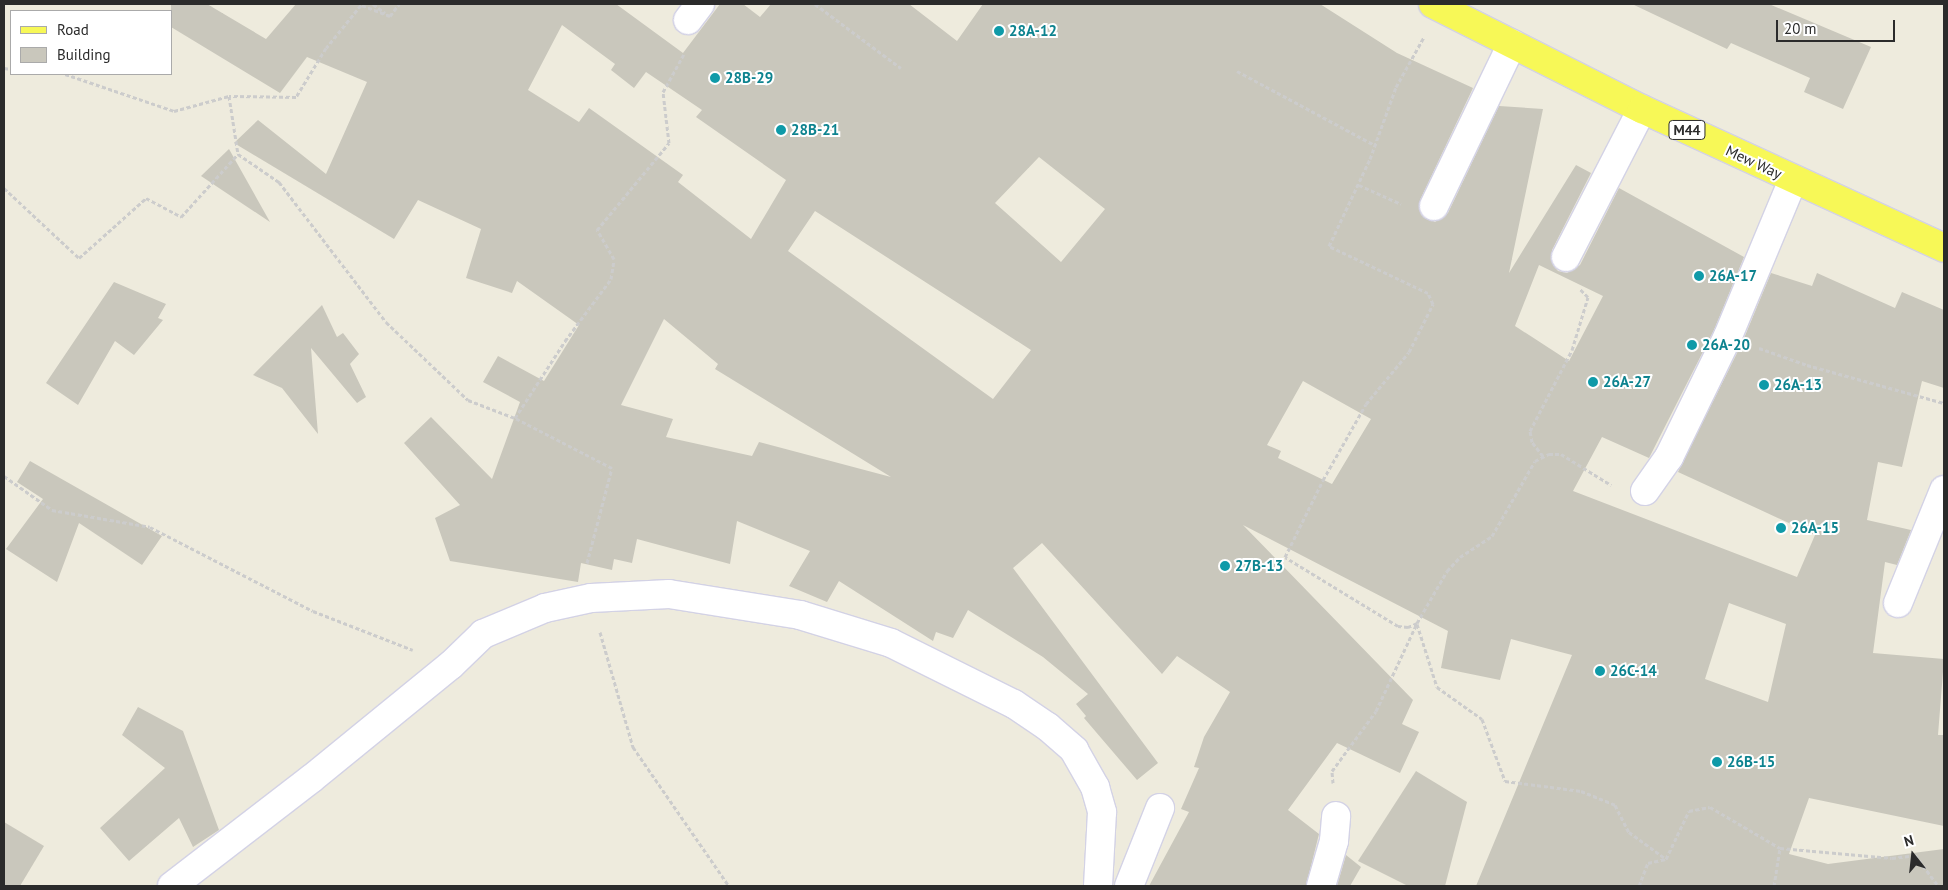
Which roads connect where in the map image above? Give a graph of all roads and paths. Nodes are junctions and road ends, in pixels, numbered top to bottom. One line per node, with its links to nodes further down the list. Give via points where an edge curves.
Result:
1 (373, 4): 6 (path)
2 (399, 4): 6 (path)
3 (816, 4): 9 (path)
4 (1433, 4): 8 (main road, Mew Way / M44)
5 (694, 12): 24 (path, via 695,33 663,92 669,143 597,230 614,259 611,280 570,334)
6 (390, 16): 12 (path, via 362,5 326,48 296,97)
7 (1428, 30): 14 (path, via 1396,87)
8 (1512, 44): 13 (main road, Mew Way / M44); 19 (street)
9 (901, 68)
10 (1237, 70): 14 (path)
11 (68, 75): 12 (path, via 174,111)
12 (229, 96): 15 (path)
13 (1642, 109): 16 (main road, Mew Way / M44); 21 (street)
14 (1376, 146): 17 (path)
15 (238, 154): 18 (path, via 181,217 146,198 79,258); 24 (path, via 279,182 393,328 468,400)
16 (1793, 180): 20 (main road, Mew Way / M44); 22 (street)
17 (1359, 185): 19 (path, via 1416,211 1427,211); 31 (path, via 1329,246 1428,293 1433,304 1410,352 1366,404 1285,557 1398,626)
18 (4, 188)
19 (1434, 206)
20 (1944, 248)
21 (1566, 257): 25 (path, via 1576,270 1580,288 1588,297 1572,350 1530,431 1532,442)
22 (1728, 336): 23 (path, via 1807,365); 28 (street, via 1669,457)
23 (1944, 402)
24 (515, 418): 29 (path, via 612,468 584,575)
25 (1543, 456): 28 (path, via 1561,454 1624,492); 31 (path, via 1533,465 1492,536 1453,563)
26 (4, 476): 32 (path, via 52,510 150,527 313,611)
27 (1944, 490): 30 (street)
28 (1645, 491)
29 (591, 598): 32 (street, via 545,608 491,630); 38 (path, via 633,747); 39 (street, via 669,594 800,615 891,643 1014,704 1048,726 1074,750 1088,772 1102,812)
30 (1898, 603)
31 (1417, 624): 34 (path, via 1376,710 1332,772); 36 (path, via 1437,687 1482,719 1505,781 1581,791 1615,805 1629,832)
32 (451, 665): 37 (street)
33 (1160, 808): 40 (street)
34 (1336, 816): 41 (street, via 1334,841)
35 (1780, 848): 36 (path, via 1710,807 1689,810); 43 (path); 44 (path, via 1892,858 1915,855)
36 (1666, 859): 42 (path, via 1648,864)
37 (172, 886)
38 (729, 886)
39 (1098, 886)
40 (1129, 886)
41 (1321, 886)
42 (1639, 886)
43 (1774, 886)
44 (1938, 886)

